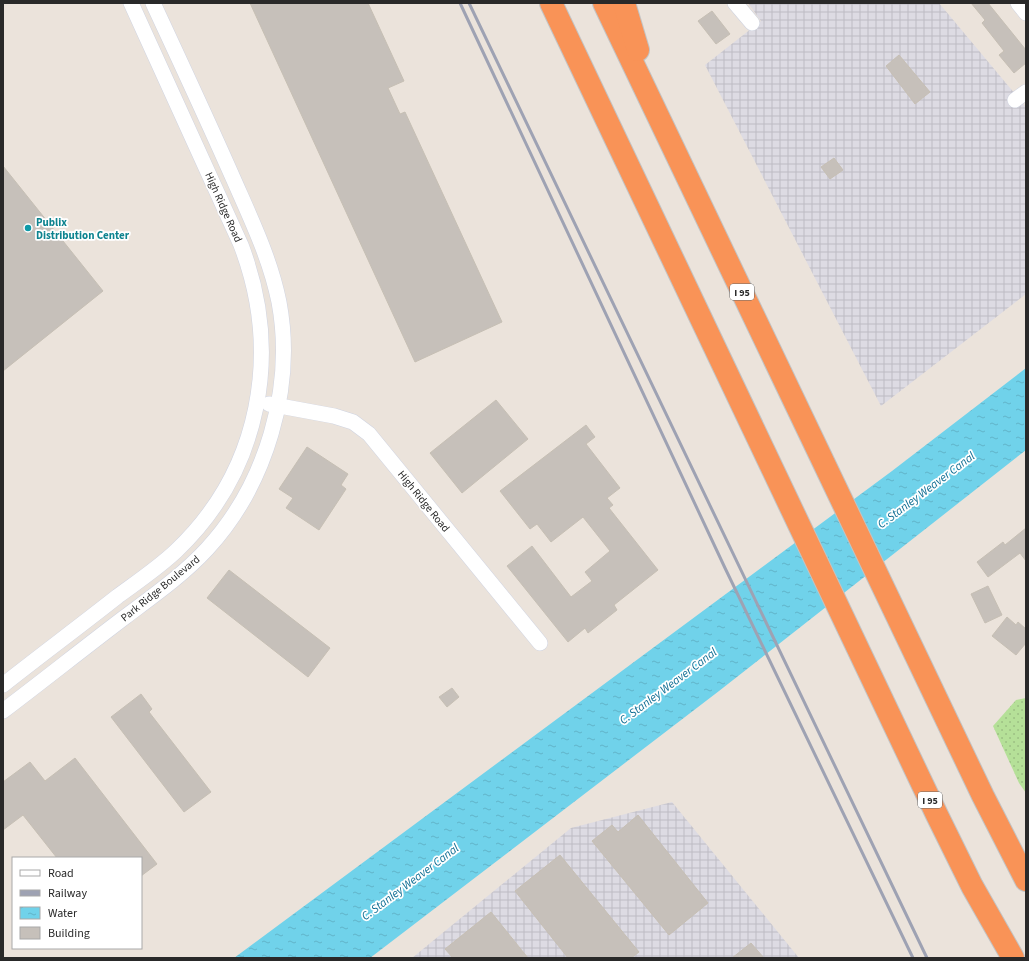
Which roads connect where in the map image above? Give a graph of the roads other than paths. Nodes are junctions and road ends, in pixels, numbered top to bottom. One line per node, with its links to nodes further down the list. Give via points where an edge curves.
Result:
1 (131, 3): 11 (street, High Ridge Road)
2 (153, 3): 10 (street, High Ridge Road)
3 (551, 3): 23 (highway, I 95, via 954,851)
4 (604, 3): 12 (highway, I 95)
5 (624, 3): 12 (highway)
6 (735, 3): 9 (street)
7 (1018, 3): 8 (street)
8 (1026, 13)
9 (752, 23)
10 (169, 38): 11 (street); 13 (street, High Ridge Road, via 259,235)
11 (150, 45): 14 (street, High Ridge Road, via 241,244)
12 (654, 107): 22 (highway, I 95, via 983,796)
13 (271, 270): 14 (street); 16 (street, High Ridge Road, via 279,302 283,347)
14 (252, 275): 15 (street, High Ridge Road, via 258,298 262,346)
15 (257, 403): 16 (street, High Ridge Road); 17 (street, Park Ridge Boulevard, via 245,446 225,491 202,522 175,552)
16 (278, 405): 18 (street, Park Ridge Boulevard, via 258,467 231,518 208,548); 19 (street, High Ridge Road, via 353,422 369,434)
17 (159, 565): 18 (street); 20 (street, Park Ridge Boulevard)
18 (171, 581): 21 (street, Park Ridge Boulevard)
19 (540, 643)
20 (3, 685)
21 (3, 711)
22 (1026, 880)
23 (1013, 958)

